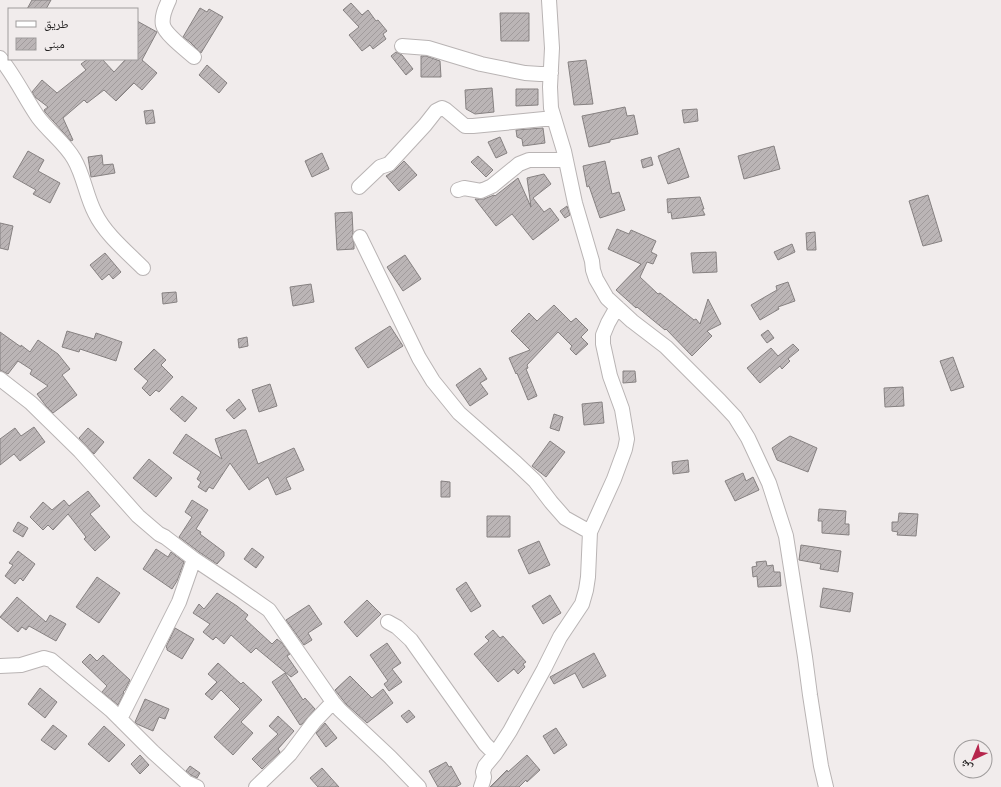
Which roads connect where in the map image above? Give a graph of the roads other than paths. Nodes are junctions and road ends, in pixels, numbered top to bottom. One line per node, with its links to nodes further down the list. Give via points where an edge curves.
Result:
1 (169, 0): 4 (street, via 162,20 165,31)
2 (549, 0): 6 (street)
3 (402, 46): 6 (street, via 428,48 481,64 525,73)
4 (194, 57)
5 (0, 58): 12 (street, via 39,118 74,158 94,213 100,222)
6 (551, 73): 7 (street, via 551,108)
7 (554, 118): 8 (street); 9 (street, via 465,126 442,108 436,111 389,164 380,167)
8 (566, 160): 10 (street, via 529,160 519,164 492,186 481,191 464,188); 13 (street, via 575,203 592,261 592,270 600,288)
9 (359, 187)
10 (458, 190)
11 (360, 237): 15 (street, via 419,358 433,381 460,413 535,481 565,518)
12 (143, 268)
13 (617, 307): 15 (street, via 603,334 603,344 610,376 622,409 627,440 614,479); 26 (street, via 666,348 735,417 769,483 786,536)
14 (0, 379): 16 (street, via 31,403 80,451 138,516)
15 (590, 532): 21 (street, via 588,577 582,604 560,637)
16 (194, 559): 19 (street, via 269,610); 20 (street, via 179,602)
17 (388, 622): 21 (street, via 411,640 485,744)
18 (0, 666): 20 (street, via 21,665 44,658 51,660)
19 (333, 702): 23 (street, via 290,754); 24 (street)
20 (120, 719): 22 (street, via 186,782)
21 (495, 754): 25 (street, via 485,766)
22 (197, 787)
23 (256, 787)
24 (419, 787)
25 (481, 787)
26 (826, 787)

